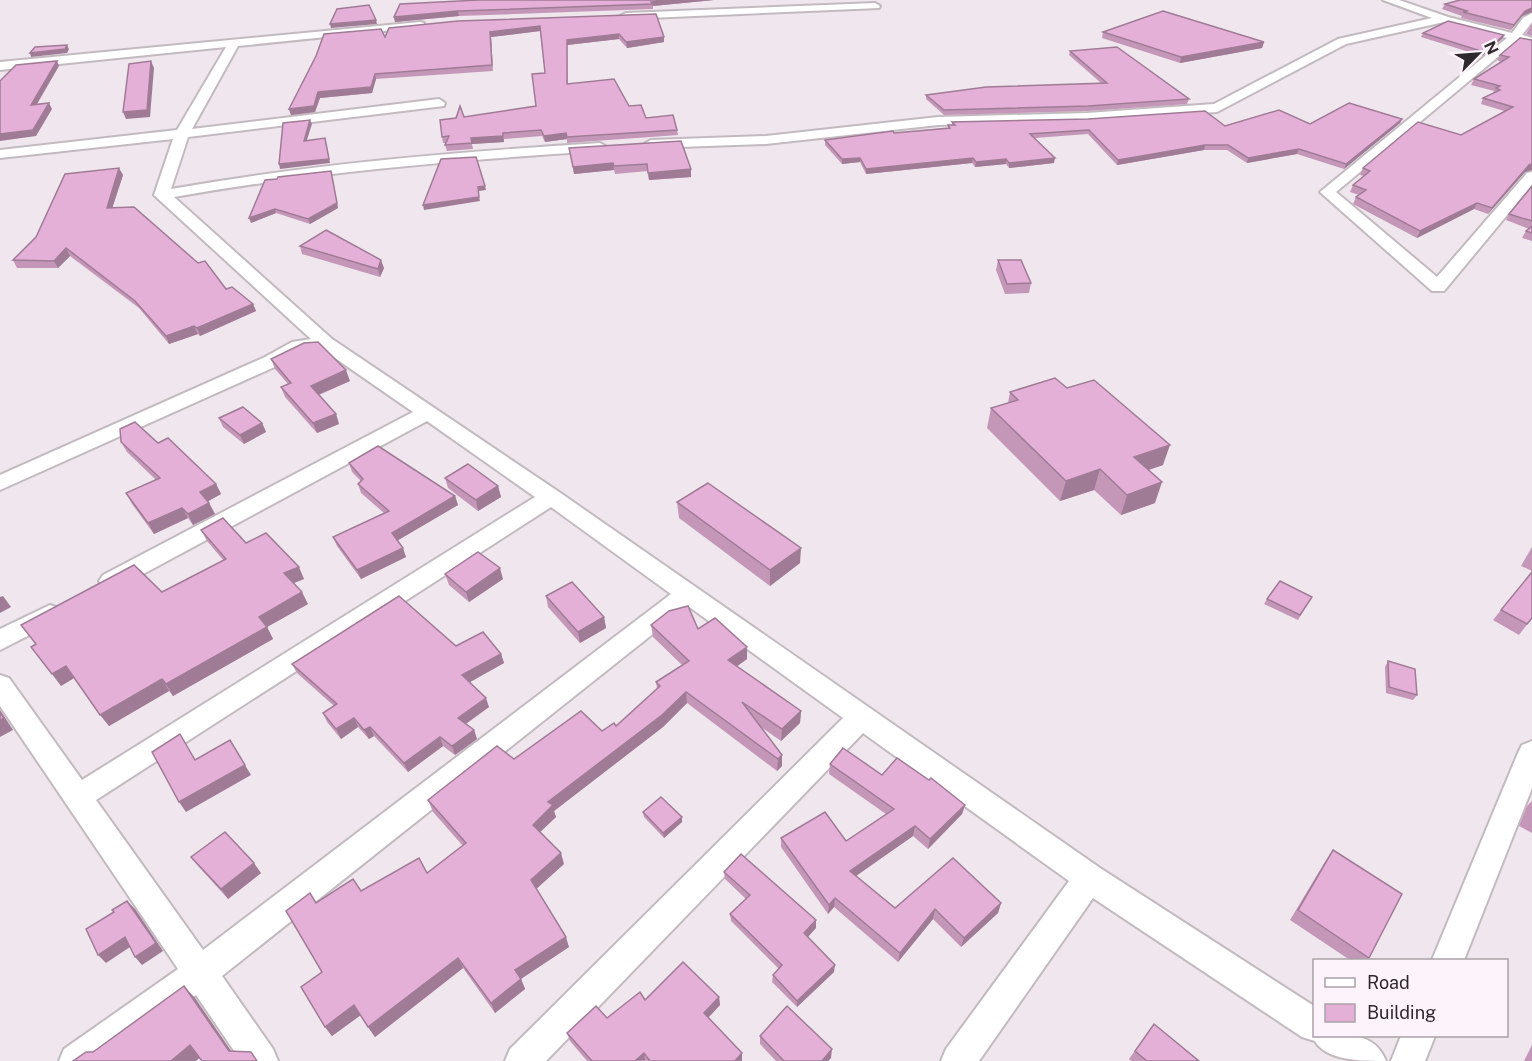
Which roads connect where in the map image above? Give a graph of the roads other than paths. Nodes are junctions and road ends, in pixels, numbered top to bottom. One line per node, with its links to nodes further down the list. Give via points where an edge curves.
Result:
1 (1394, 1): 5 (street)
2 (875, 6): 3 (street)
3 (619, 16)
4 (1532, 16): 7 (street)
5 (1444, 19): 7 (street); 13 (street, via 1342,40 1217,108 938,121 766,140)
6 (436, 24): 9 (street)
7 (1515, 37): 8 (street); 16 (street, via 1327,192 1438,287)
8 (1532, 41)
9 (234, 43): 10 (street); 12 (street)
10 (0, 66)
11 (439, 103): 12 (street)
12 (182, 134): 15 (street); 17 (street)
13 (642, 144)
14 (619, 146): 17 (street, via 431,158 238,180)
15 (0, 154)
16 (1532, 176)
17 (162, 195): 18 (street)
18 (326, 343): 19 (street); 20 (street, via 299,346)
19 (427, 413): 21 (street); 22 (street)
20 (0, 483)
21 (551, 497): 23 (street); 29 (street)
22 (94, 590)
23 (687, 594): 27 (street); 32 (street)
24 (73, 601): 25 (street)
25 (0, 640)
26 (0, 686): 29 (street)
27 (861, 718): 30 (street); 38 (street)
28 (1532, 753): 31 (street)
29 (78, 797): 32 (street)
30 (1089, 878): 33 (street); 39 (street)
31 (1448, 959)
32 (200, 973): 36 (street); 37 (street)
33 (1313, 1024)
34 (1333, 1037): 40 (street)
35 (1417, 1037): 41 (street)
36 (76, 1061)
37 (261, 1061)
38 (522, 1061)
39 (958, 1061)
40 (1369, 1061)
41 (1408, 1061)

